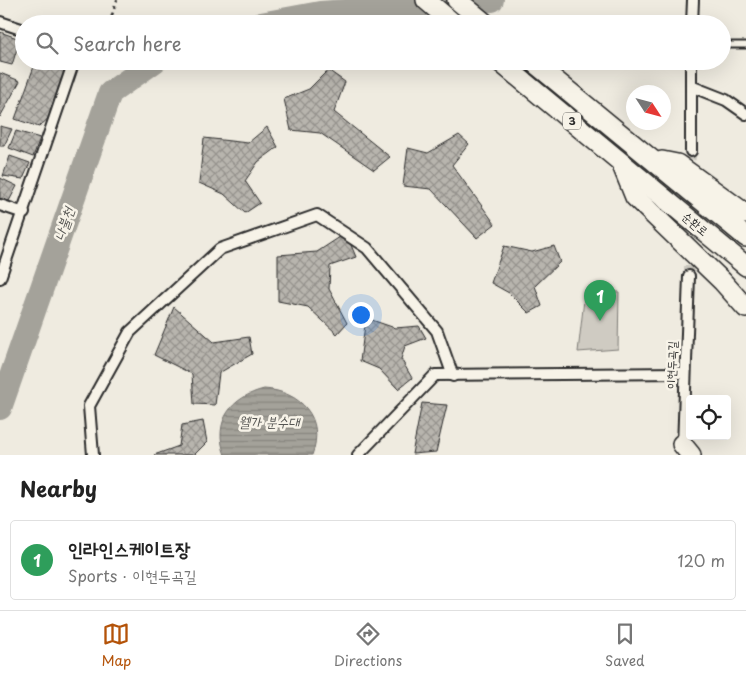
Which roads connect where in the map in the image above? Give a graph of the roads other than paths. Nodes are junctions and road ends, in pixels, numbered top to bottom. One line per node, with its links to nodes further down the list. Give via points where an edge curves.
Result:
1 (426, 0): 4 (highway)
2 (457, 0): 5 (highway)
3 (693, 0): 6 (street)
4 (444, 15)
5 (475, 15)
6 (692, 15)
7 (0, 22): 8 (street)
8 (15, 27)
9 (731, 45): 10 (lane)
10 (746, 45)
11 (71, 70): 21 (street)
12 (511, 70): 19 (highway, 3, via 620,161)
13 (543, 70): 18 (highway, 3)
14 (691, 70): 15 (street)
15 (692, 87): 16 (street, via 726,100); 17 (street)
16 (746, 114)
17 (691, 150)
18 (649, 157): 22 (highway, via 677,164); 23 (highway, 순환로)
19 (644, 189): 24 (highway, 순환로); 27 (highway); 28 (highway)
20 (0, 205): 21 (street)
21 (24, 213): 26 (street)
22 (746, 214)
23 (746, 236)
24 (746, 266)
25 (689, 276): 29 (street, 이현두곡길)
26 (0, 278)
27 (746, 289)
28 (746, 308)
29 (684, 373): 30 (street); 31 (street, 이현두곡길)
30 (453, 376): 32 (street, via 437,331 367,248 316,215 220,249 130,332 89,406); 33 (street, via 435,376)
31 (686, 451)
32 (93, 455)
33 (358, 455)

